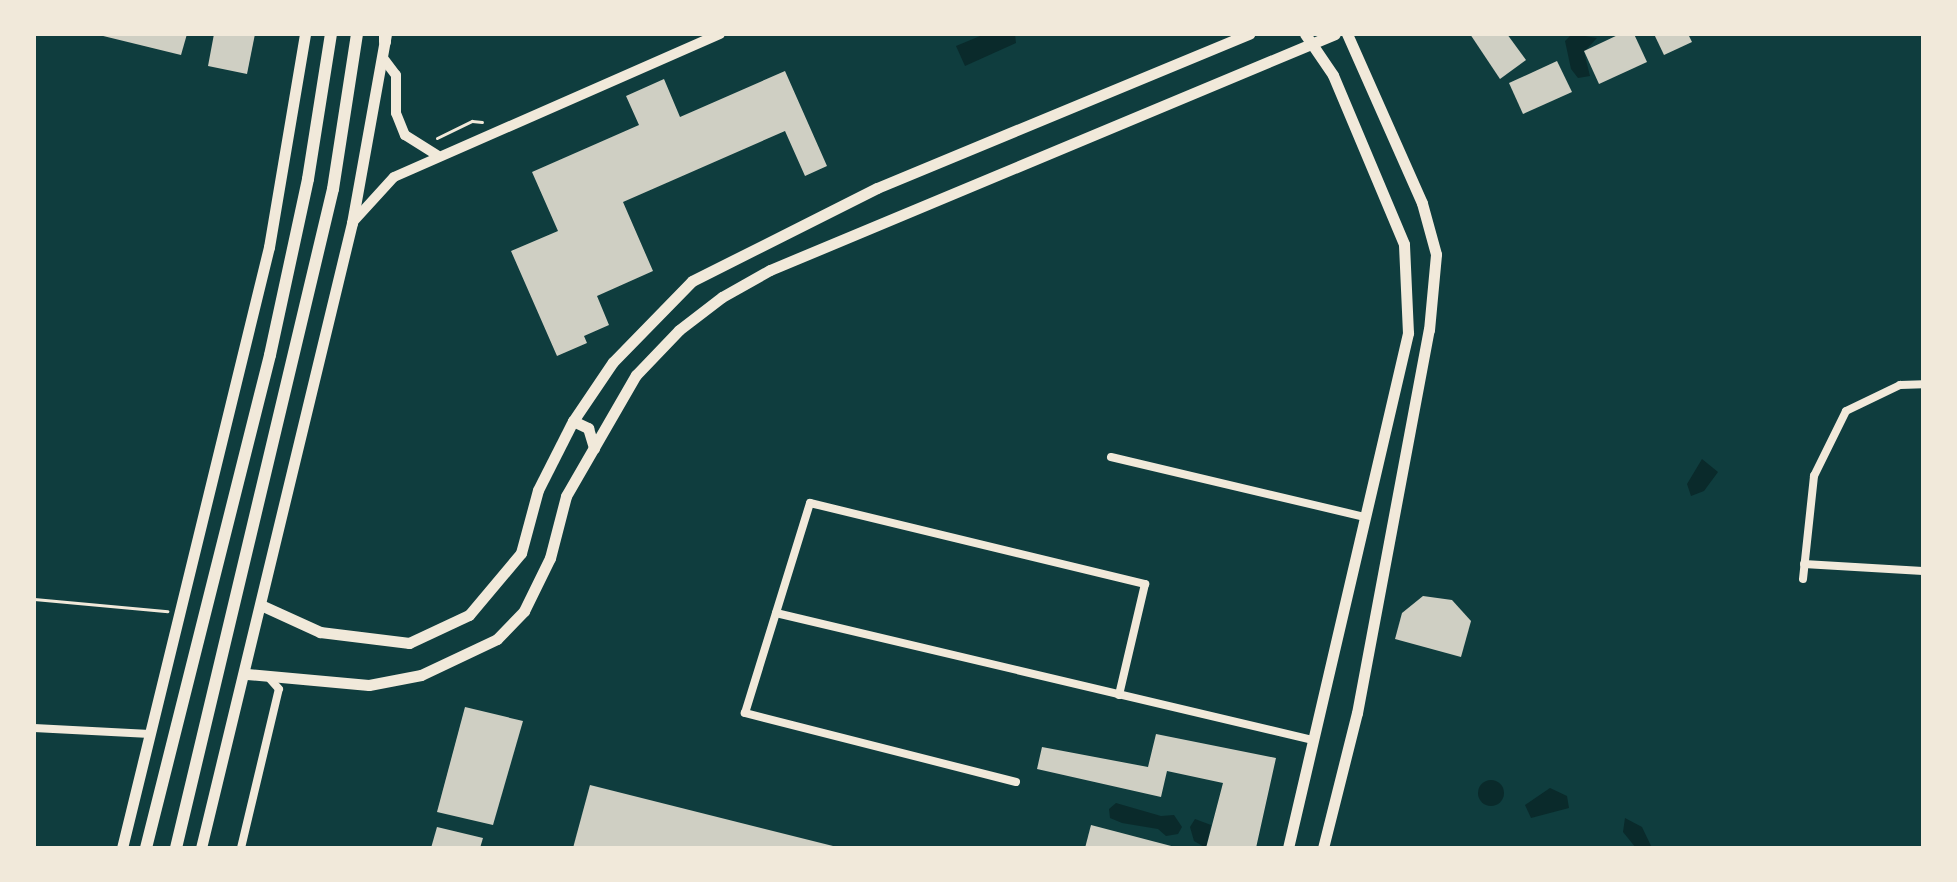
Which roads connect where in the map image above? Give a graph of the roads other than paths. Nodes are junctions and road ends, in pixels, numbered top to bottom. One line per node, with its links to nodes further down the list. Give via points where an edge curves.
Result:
1 (305, 34): 27 (main road, via 269,247)
2 (331, 34): 31 (highway, via 308,179 270,355)
3 (357, 34): 32 (highway, via 333,189)
4 (720, 34): 11 (street)
5 (1249, 34): 14 (main road, via 877,188 692,281 613,362)
6 (1335, 34): 9 (main road)
7 (1347, 34): 36 (main road, via 1422,203 1436,254 1429,330 1360,698)
8 (385, 37): 10 (main road)
9 (1307, 38): 15 (main road, via 770,270 679,330 636,375); 17 (main road, via 1333,75 1404,244 1408,333)
10 (383, 58): 11 (street, via 396,75 396,113 405,135); 12 (main road)
11 (437, 155): 12 (street, via 394,177)
12 (352, 223): 21 (main road)
13 (1923, 384): 18 (street, via 1900,385 1846,411 1814,476)
14 (573, 421): 15 (main road, via 588,428); 21 (main road, via 538,490 521,553 469,615 409,643 320,632)
15 (594, 448): 24 (main road, via 566,496 550,558 524,611 497,639 421,675 369,685)
16 (1111, 457): 17 (street)
17 (1365, 517): 28 (main road)
18 (1804, 564): 19 (street); 20 (street)
19 (1923, 571)
20 (1803, 579)
21 (263, 606): 23 (main road)
22 (776, 613): 25 (street); 25 (street, via 810,503 1145,584); 29 (street, via 745,713)
23 (247, 674): 24 (main road); 33 (main road)
24 (270, 679): 34 (street, via 279,689)
25 (1119, 695): 28 (street)
26 (34, 728): 27 (street)
27 (150, 734): 30 (main road)
28 (1313, 740): 35 (main road)
29 (1016, 782)
30 (122, 848)
31 (146, 848)
32 (176, 848)
33 (201, 848)
34 (241, 848)
35 (1288, 848)
36 (1323, 848)

